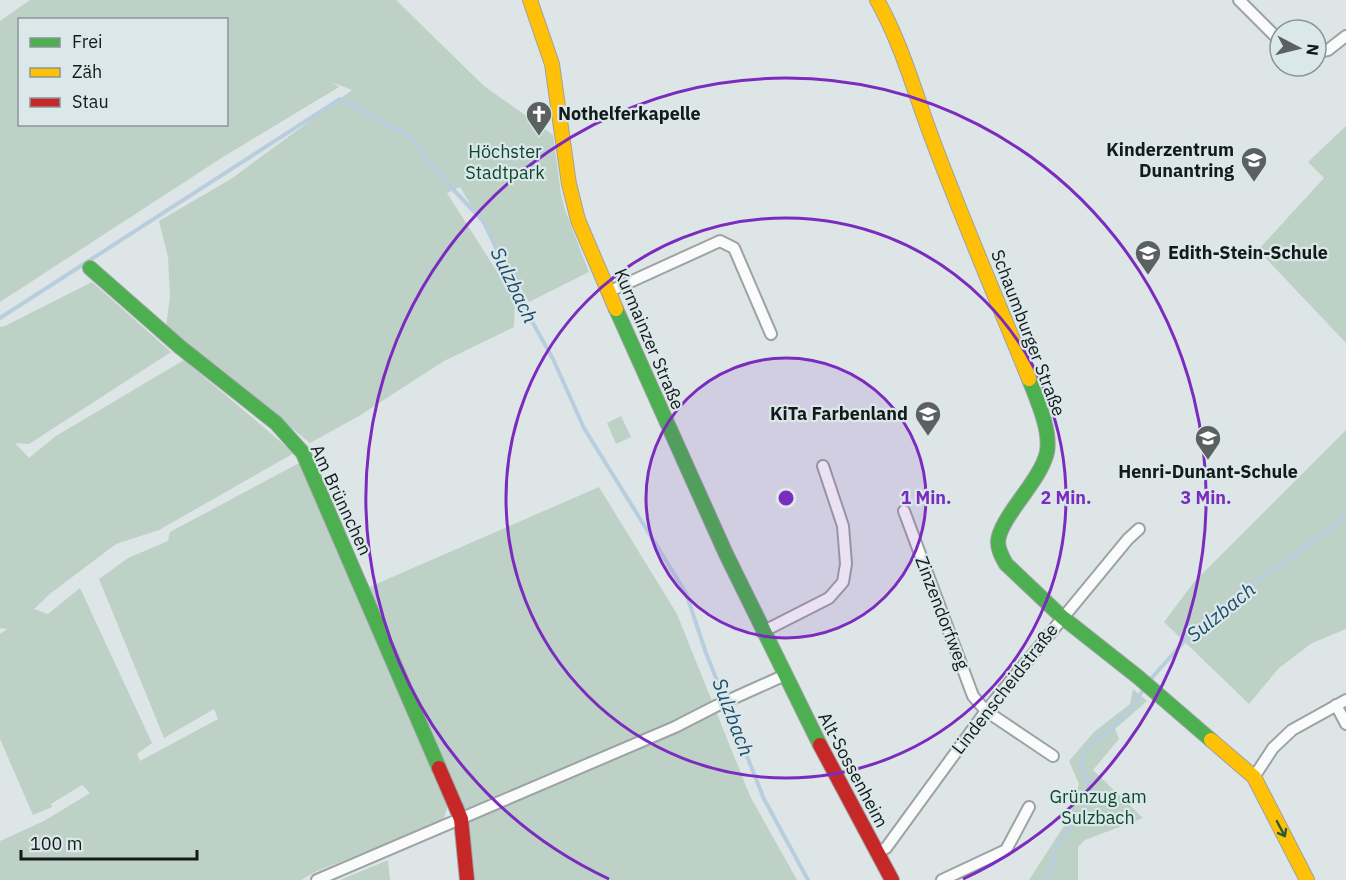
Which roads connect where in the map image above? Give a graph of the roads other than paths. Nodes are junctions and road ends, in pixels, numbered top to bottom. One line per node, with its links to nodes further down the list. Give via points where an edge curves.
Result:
1 (530, 0): 8 (street, Kurmainzer Straße, via 553,71 573,204)
2 (877, 0): 13 (street, Schaumburger Straße, via 906,64 1047,430 1047,451 1040,470 1004,526 998,541 1000,553 1006,564)
3 (1239, 0): 4 (street)
4 (1268, 29)
5 (1346, 36): 6 (street)
6 (1328, 50)
7 (90, 268): 22 (street, Am Brünnchen, via 180,347 276,423 303,453)
8 (608, 292): 9 (street, via 720,241 734,248); 14 (street, Kurmainzer Straße)
9 (771, 334)
10 (823, 466): 14 (street, via 843,526 843,582 829,598)
11 (904, 511): 17 (street, Zinzendorfweg, via 973,696)
12 (1139, 529): 13 (street, Lindenscheidstraße)
13 (1062, 617): 17 (street, Lindenscheidstraße); 20 (street, Schaumburger Straße)
14 (762, 632): 15 (street, Kurmainzer Straße)
15 (783, 676): 22 (street); 23 (street, Alt-Sossenheim)
16 (1341, 702): 18 (street); 20 (street, via 1292,730 1273,748)
17 (986, 711): 19 (street); 23 (street, Lindenscheidstraße, via 886,848)
18 (1346, 724)
19 (1053, 756)
20 (1254, 777): 28 (street, Schaumburger Straße, one-way to 28)
21 (1029, 807): 27 (street, via 1006,850)
22 (461, 819): 24 (street); 25 (street, Am Brünnchen)
23 (877, 852): 26 (street, Alt-Sossenheim)
24 (317, 880)
25 (467, 880)
26 (891, 880)
27 (942, 880)
28 (1308, 880)

